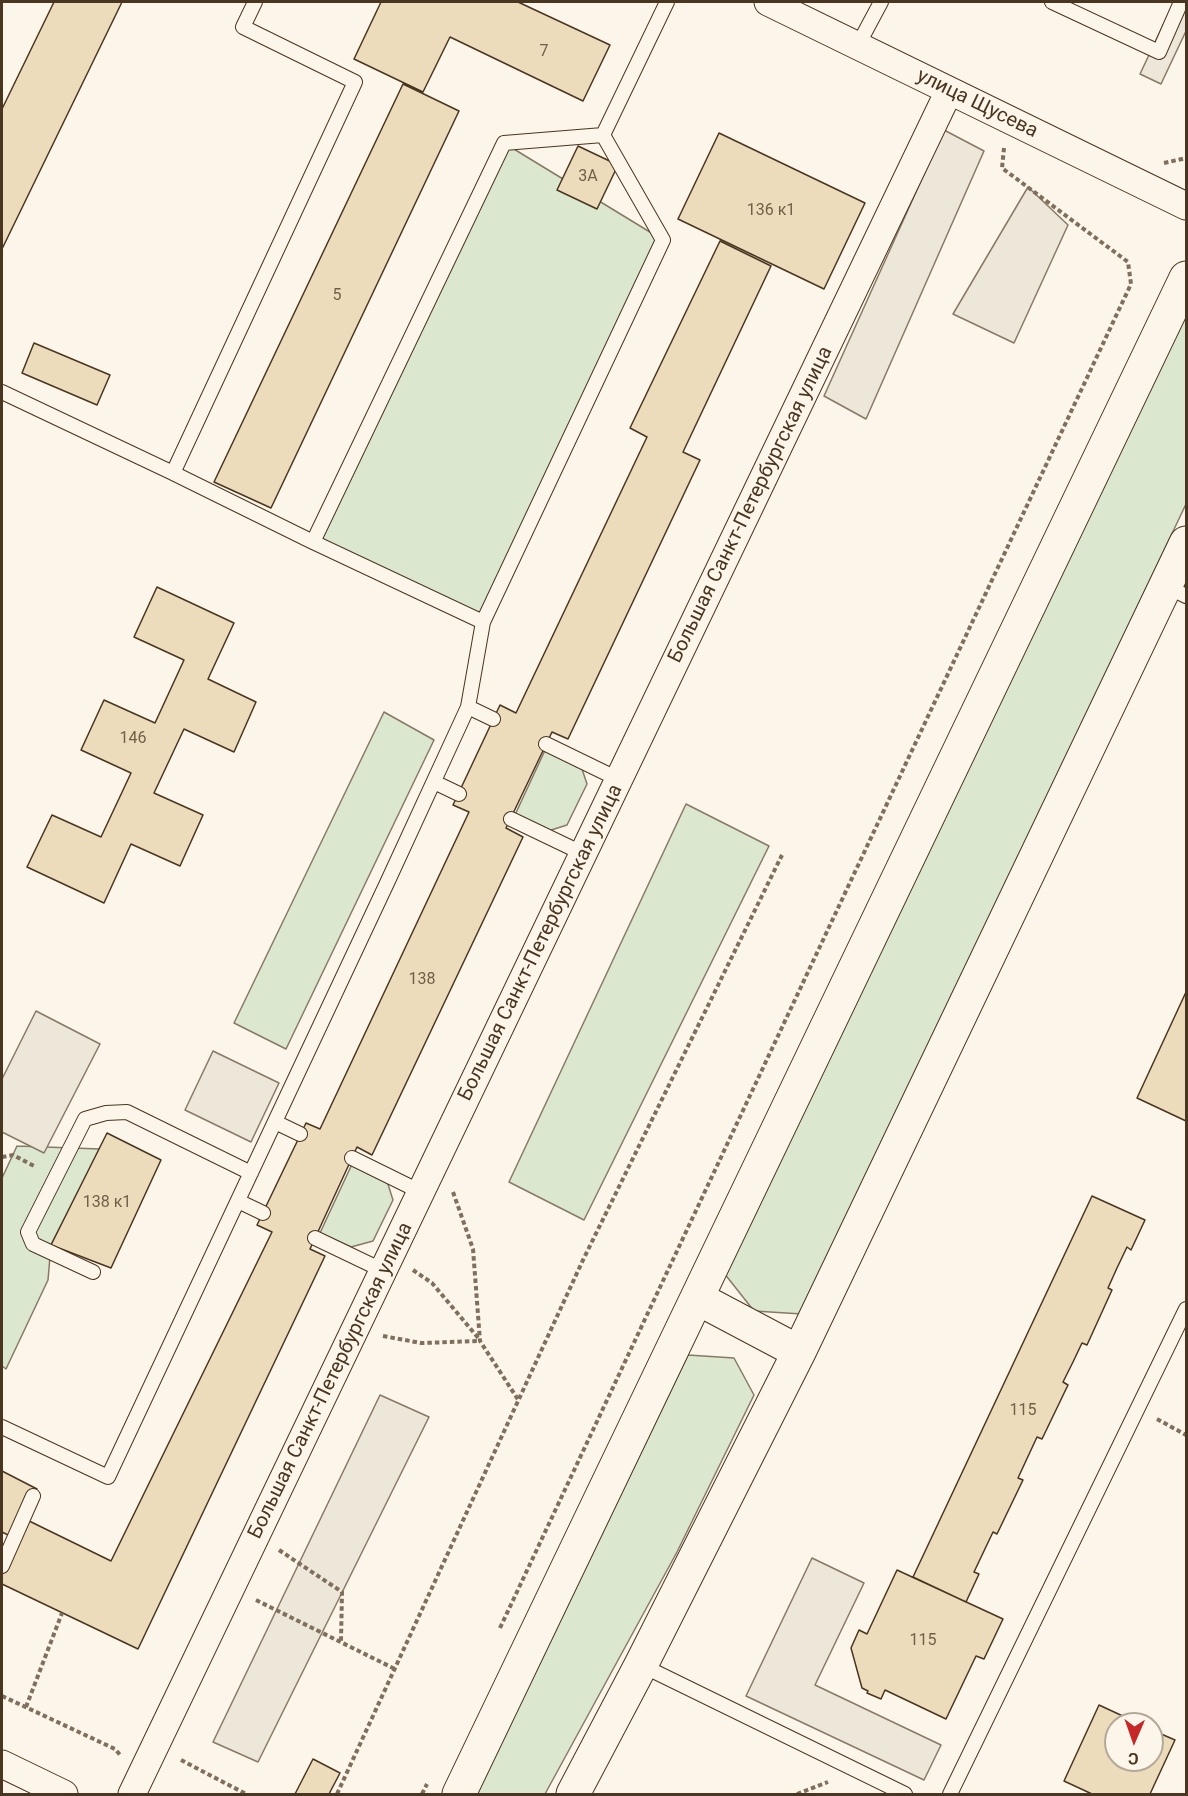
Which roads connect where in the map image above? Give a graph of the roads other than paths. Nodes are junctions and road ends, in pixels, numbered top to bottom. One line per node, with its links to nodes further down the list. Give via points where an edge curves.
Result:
1 (255, 2): 13 (lane, via 243,27 355,82)
2 (667, 2): 9 (lane)
3 (768, 2): 7 (street, улица Щусева)
4 (881, 2): 7 (lane)
5 (1052, 2): 6 (lane, via 1159,52)
6 (1181, 2)
7 (858, 45): 8 (street, улица Щусева)
8 (949, 91): 10 (street, улица Щусева); 21 (street, Большая Санкт-Петербургская улица)
9 (603, 135): 14 (lane, via 504,143); 17 (lane, via 663,240)
10 (1186, 206)
11 (1186, 278): 36 (main road)
12 (2, 392): 13 (lane)
13 (173, 473): 14 (lane)
14 (313, 542): 17 (lane)
15 (1186, 543): 16 (main road)
16 (1176, 591): 38 (main road)
17 (483, 622): 18 (lane)
18 (468, 707): 19 (lane); 22 (lane)
19 (493, 719)
20 (546, 744): 21 (lane)
21 (620, 780): 25 (street, Большая Санкт-Петербургская улица)
22 (434, 782): 23 (lane); 26 (lane)
23 (459, 794)
24 (511, 819): 25 (lane)
25 (584, 854): 30 (street, Большая Санкт-Петербургская улица)
26 (274, 1122): 27 (lane); 29 (lane)
27 (300, 1134)
28 (352, 1158): 30 (lane)
29 (251, 1173): 31 (lane); 35 (lane, via 127,1112 85,1119 28,1232 33,1244)
30 (421, 1192): 34 (street, Большая Санкт-Петербургская улица)
31 (238, 1201): 32 (lane); 39 (lane, via 108,1477)
32 (263, 1213)
33 (315, 1238): 34 (lane)
34 (388, 1263): 44 (street, Большая Санкт-Петербургская улица)
35 (93, 1272)
36 (697, 1298): 38 (main road); 46 (main road)
37 (1186, 1309): 49 (lane)
38 (800, 1352): 42 (main road)
39 (2, 1427)
40 (33, 1496): 41 (lane)
41 (2, 1566)
42 (641, 1665): 47 (main road); 48 (lane)
43 (2, 1764): 45 (street)
44 (136, 1787)
45 (64, 1794)
46 (459, 1794)
47 (573, 1794)
48 (905, 1794)
49 (951, 1794)

